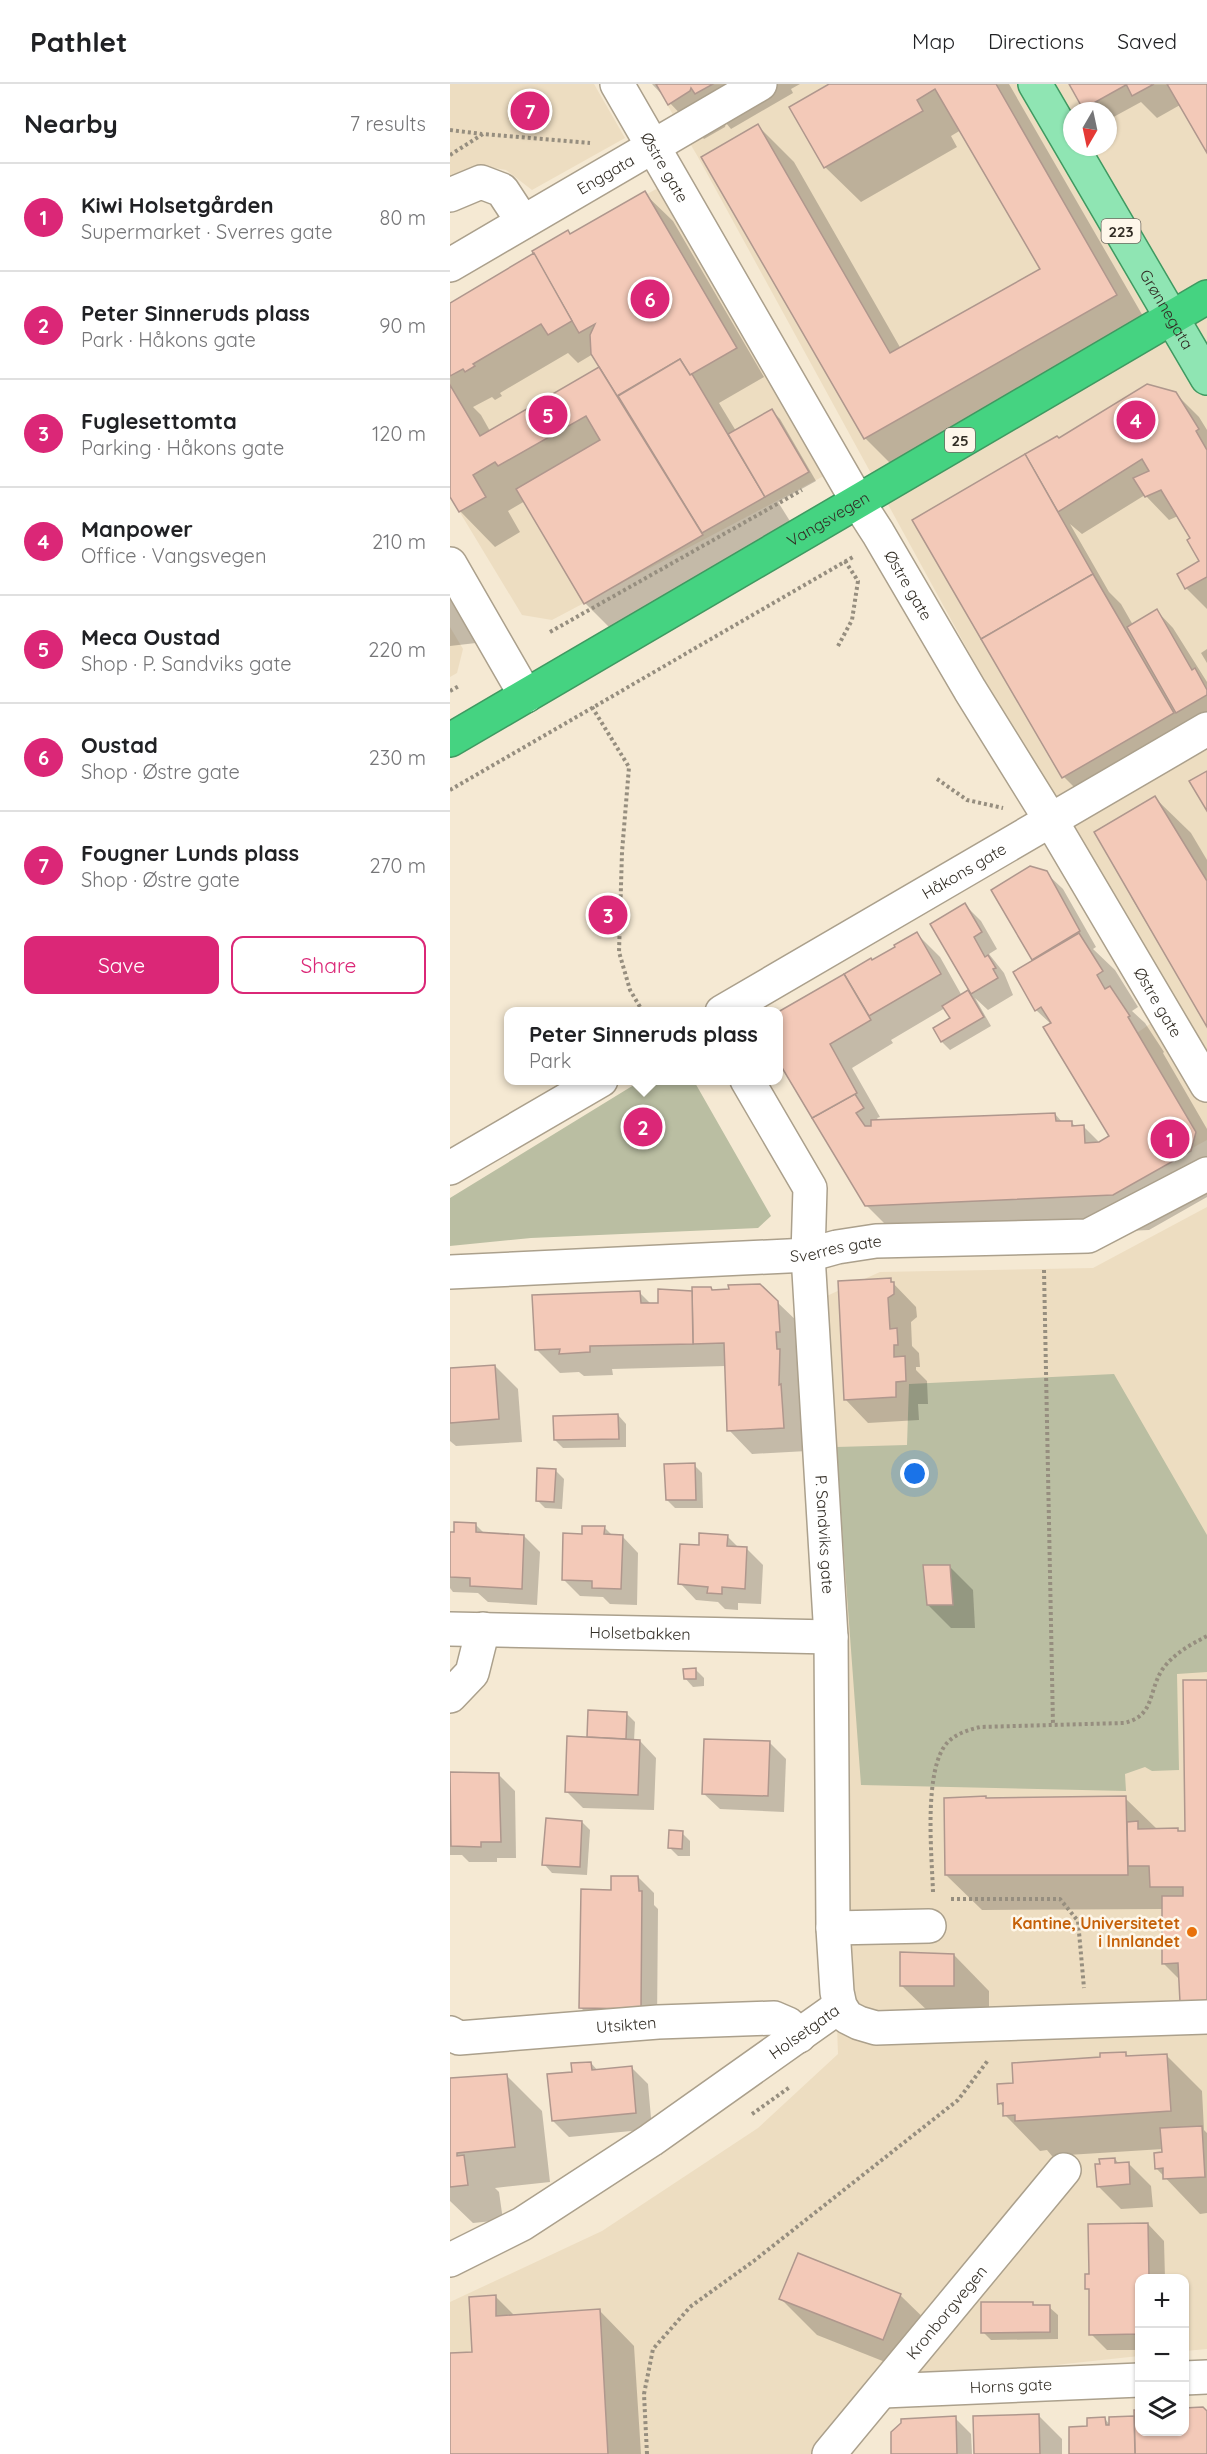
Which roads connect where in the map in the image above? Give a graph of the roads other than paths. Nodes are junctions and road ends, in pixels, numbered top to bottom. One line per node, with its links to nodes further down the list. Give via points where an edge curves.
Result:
1 (617, 84): 4 (street, Østre gate)
2 (760, 84): 4 (street, Enggata)
3 (1035, 84): 9 (main road, Grønnegata / 223)
4 (653, 147): 6 (street, Enggata); 11 (street, Østre gate)
5 (450, 195): 6 (street, via 481,182 502,190)
6 (523, 222): 7 (street, Enggata)
7 (450, 265)
8 (1207, 297): 9 (highway, Vangsvegen / 25)
9 (1171, 319): 10 (main road, Grønnegata / 223); 11 (highway, Vangsvegen / 25)
10 (1207, 378)
11 (858, 502): 13 (highway, Vangsvegen / 25); 16 (street, Østre gate)
12 (450, 564): 13 (street)
13 (526, 696): 15 (highway, Vangsvegen / 25)
14 (1207, 729): 16 (street, Håkons gate)
15 (450, 740)
16 (1050, 819): 17 (street, Håkons gate); 20 (street, Østre gate)
17 (729, 1007)
18 (592, 1085): 21 (street)
19 (750, 1085): 23 (street, P. Sandviks gate, via 810,1188)
20 (1207, 1085)
21 (450, 1168)
22 (1207, 1174): 23 (street, Sverres gate, via 1088,1236 876,1240)
23 (808, 1255): 24 (street, Sverres gate); 27 (street, P. Sandviks gate)
24 (450, 1272)
25 (450, 1629): 26 (street, Holsetbakken)
26 (483, 1629): 27 (street, Holsetbakken); 28 (street, via 472,1673)
27 (831, 1637): 30 (street, P. Sandviks gate)
28 (450, 1696)
29 (931, 1913): 30 (street)
30 (833, 1928): 31 (street, P. Sandviks gate)
31 (840, 2006): 32 (street, Holsetgata, via 847,2017 876,2028); 34 (street, Holsetgata)
32 (1207, 2017)
33 (450, 2033): 34 (street, Utsikten, via 459,2038 658,2022 774,2018 788,2024)
34 (799, 2036): 36 (street, Holsetgata, via 522,2224)
35 (1064, 2170): 40 (street, Kronborgvegen)
36 (450, 2260)
37 (1207, 2377): 38 (street)
38 (1189, 2378)
39 (1135, 2380): 40 (street, Horns gate)
40 (882, 2391): 41 (street, Kronborgvegen)
41 (829, 2454)

